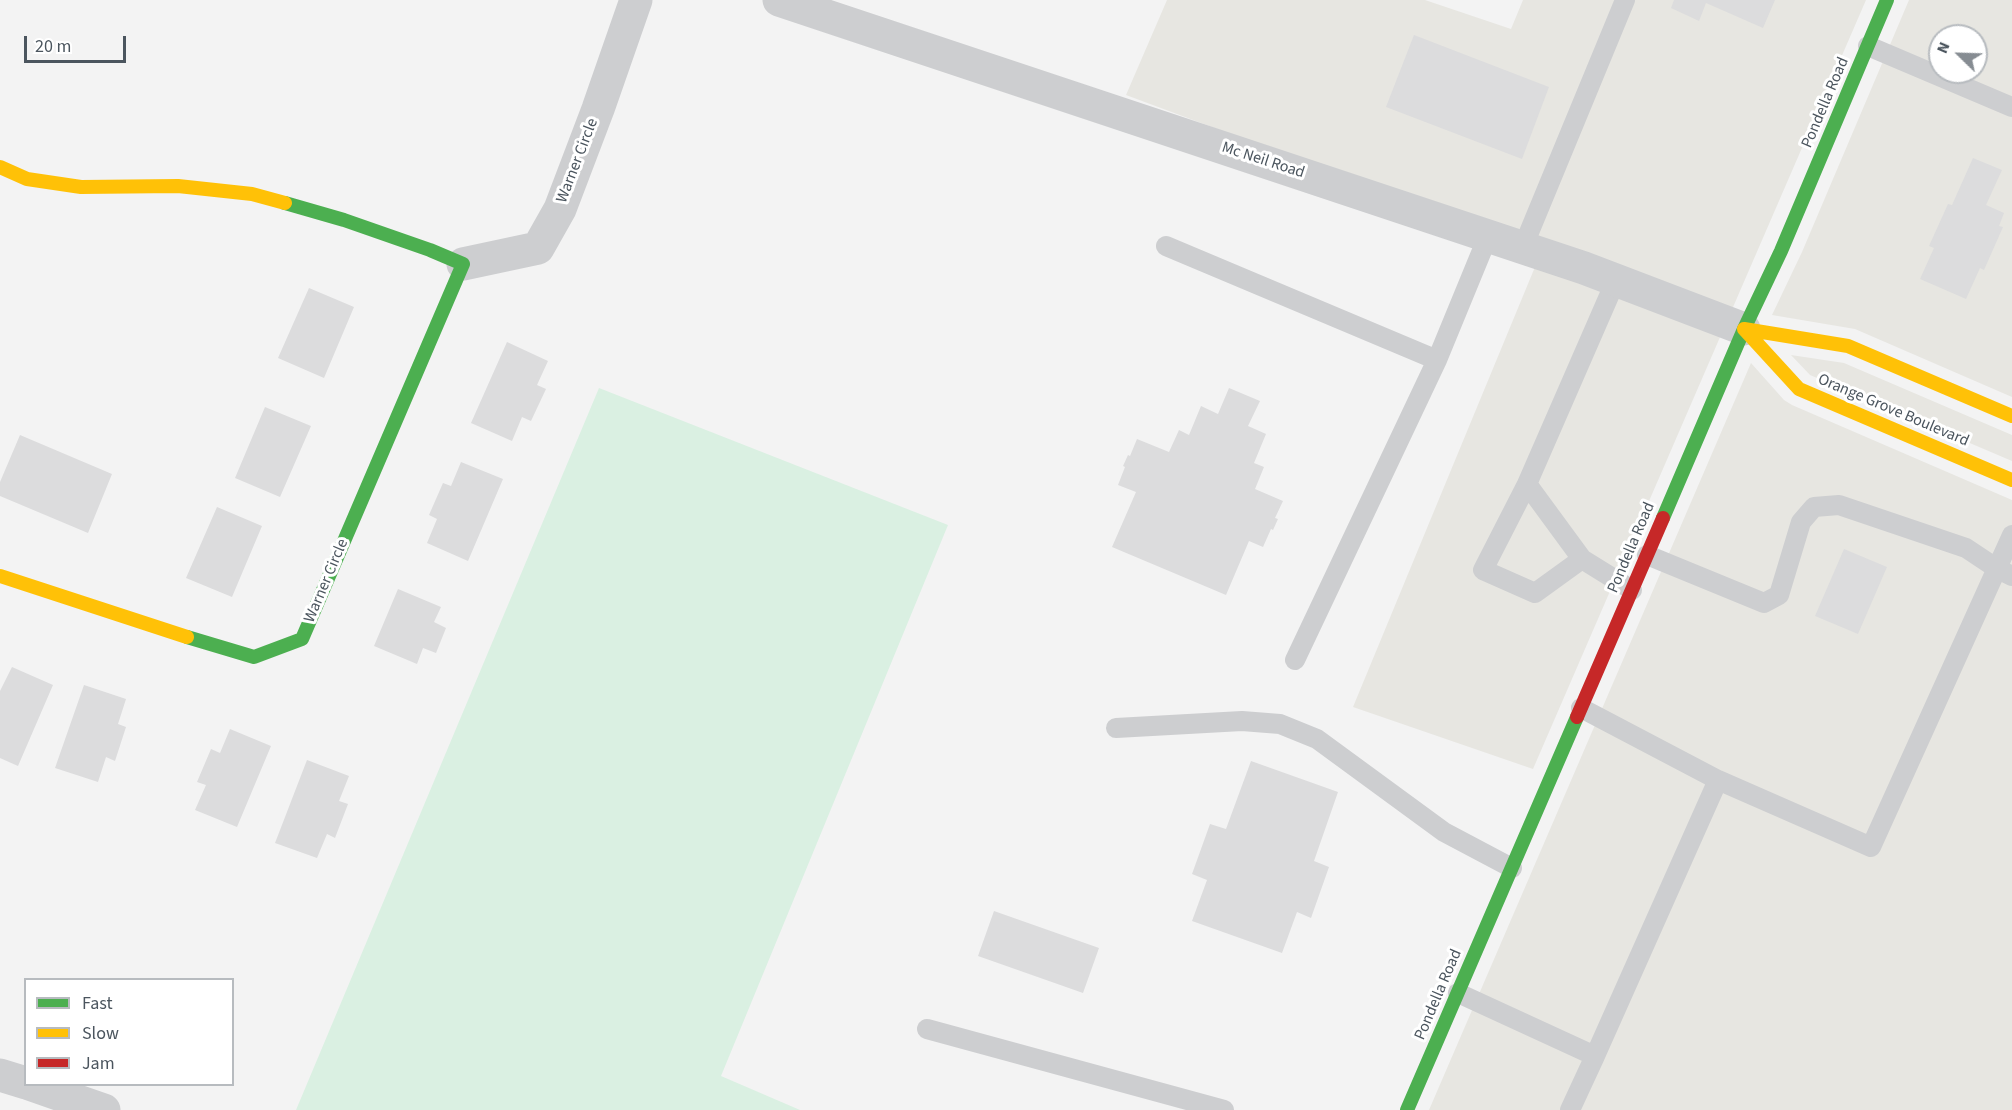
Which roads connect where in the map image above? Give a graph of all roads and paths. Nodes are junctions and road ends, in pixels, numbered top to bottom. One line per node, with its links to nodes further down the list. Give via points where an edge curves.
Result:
1 (636, 0): 11 (street, Warner Circle, via 560,209 538,248)
2 (779, 0): 8 (street, Mc Neil Road)
3 (1625, 0): 10 (lane)
4 (1887, 0): 5 (street, Pondella Road)
5 (1868, 46): 6 (lane); 13 (street, Pondella Road)
6 (2012, 107)
7 (0, 167): 11 (street, via 27,179 81,187 178,186 252,194 344,220)
8 (1488, 236): 10 (street, Mc Neil Road); 14 (lane)
9 (1166, 246): 14 (lane)
10 (1523, 247): 12 (street, Mc Neil Road)
11 (463, 264): 22 (street, Warner Circle, via 302,639 254,657)
12 (1616, 280): 13 (street, Mc Neil Road); 17 (lane)
13 (1744, 329): 15 (street, via 1848,346); 16 (street, Orange Grove Boulevard, via 1799,389); 19 (street, Pondella Road)
14 (1437, 360): 24 (lane)
15 (2012, 416)
16 (2012, 480)
17 (1527, 484): 20 (lane); 20 (lane, via 1483,570 1535,593)
18 (2012, 535): 21 (lane)
19 (1647, 555): 21 (lane, via 1764,603 1779,595 1801,522 1814,507 1839,505 1966,548); 23 (street, Pondella Road)
20 (1582, 559): 23 (lane)
21 (2004, 572): 27 (lane, via 1871,848)
22 (0, 576)
23 (1632, 590): 25 (street, Pondella Road)
24 (1294, 660)
25 (1581, 708): 27 (lane); 28 (street, Pondella Road)
26 (1116, 728): 28 (lane, via 1242,721 1280,724 1317,739 1444,832)
27 (1718, 780): 31 (lane)
28 (1512, 868): 29 (street, Pondella Road)
29 (1458, 993): 31 (lane); 37 (street, Pondella Road)
30 (927, 1029): 36 (lane)
31 (1595, 1056): 38 (lane)
32 (0, 1074): 33 (street)
33 (24, 1083)
34 (33, 1086): 35 (street)
35 (104, 1110)
36 (1224, 1110)
37 (1407, 1110)
38 (1570, 1110)

